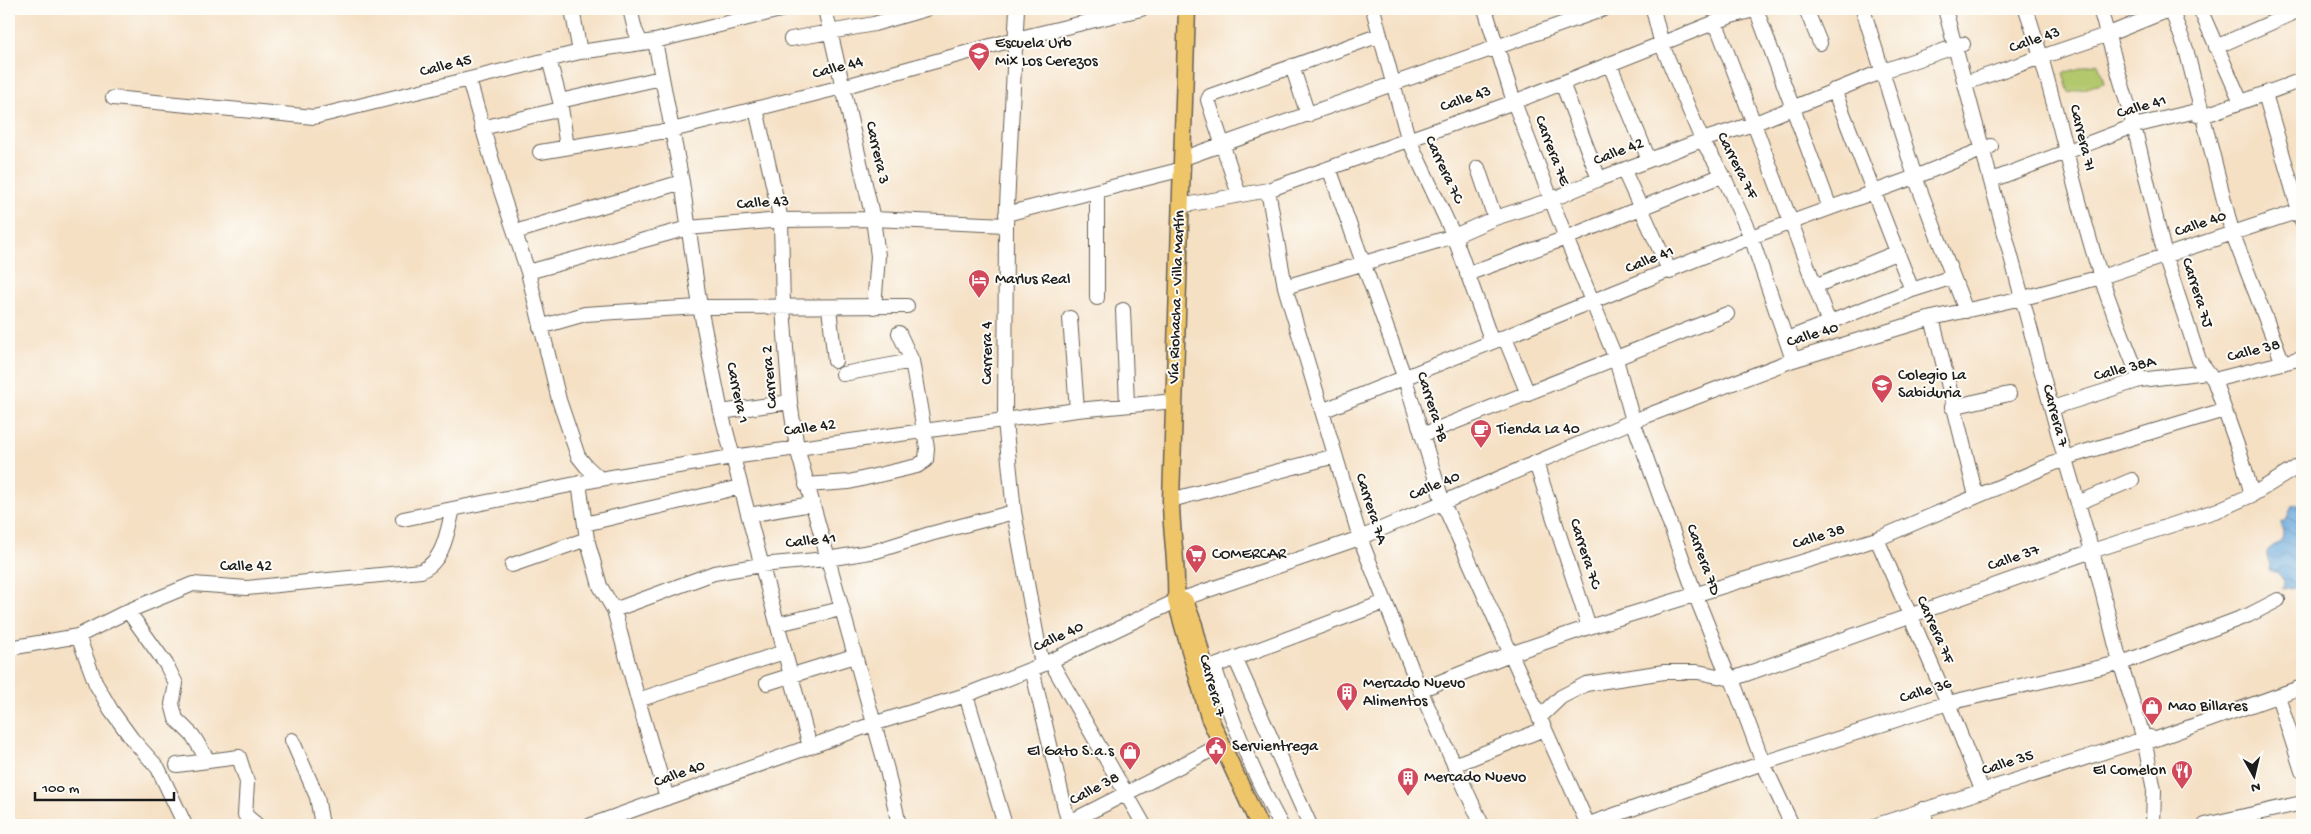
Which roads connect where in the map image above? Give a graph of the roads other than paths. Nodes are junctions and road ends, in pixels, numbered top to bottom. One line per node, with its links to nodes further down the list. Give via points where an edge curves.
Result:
1 (572, 9): 36 (street)
2 (630, 9): 30 (street, Carrera 1, via 634,30)
3 (784, 9): 30 (street, Calle 45)
4 (825, 9): 25 (street, Carrera 3)
5 (926, 9): 25 (street)
6 (1017, 9): 29 (street, Carrera 4)
7 (1141, 9): 29 (street, Calle 44)
8 (1187, 9): 71 (main road, Vía Riohacha - Villa Martín)
9 (1372, 9): 27 (street, Carrera 7C)
10 (1484, 9): 34 (street, Carrera 7E)
11 (1604, 9): 34 (street, Calle 43)
12 (1653, 9): 32 (street, Carrera 7F)
13 (1757, 9): 23 (street, Calle 43); 55 (street)
14 (1806, 9): 31 (street)
15 (1863, 9): 41 (street)
16 (1945, 9): 33 (street, Carrera 7)
17 (1954, 9): 33 (street, Carrera 7)
18 (2026, 9): 37 (street, Carrera 7I)
19 (2100, 9): 26 (street, Carrera 7J)
20 (2171, 9): 26 (street, Calle 43); 58 (street, via 2186,49)
21 (2200, 9): 35 (street)
22 (2302, 9): 35 (street)
23 (1731, 12): 24 (street, Calle 43)
24 (1716, 23): 32 (street, Calle 43); 59 (street)
25 (831, 33): 28 (street); 48 (street, Carrera 3)
26 (2109, 34): 37 (street, Calle 43); 60 (street, Carrera 7J)
27 (1380, 35): 40 (street); 47 (street, Carrera 7C)
28 (791, 39)
29 (1016, 39): 48 (street, Calle 44); 92 (street, Carrera 4)
30 (648, 42): 36 (street, Calle 45); 42 (street, Carrera 1)
31 (1820, 42)
32 (1662, 45): 39 (street, Calle 43); 64 (street, Carrera 7F)
33 (1960, 45): 41 (street, Calle 42); 45 (street, Carrera 7)
34 (1496, 47): 47 (street, Calle 43); 52 (street, Carrera 7E)
35 (2216, 47): 53 (street)
36 (580, 52): 38 (street, Calle 45)
37 (2043, 57): 45 (street, Calle 43); 69 (street, Carrera 7I)
38 (550, 59): 43 (street, Calle 45); 54 (street)
39 (1610, 65): 46 (street, Calle 43); 70 (street)
40 (1292, 66): 57 (street); 65 (street, via 1210,96 1208,100)
41 (1882, 72): 49 (street, Calle 42); 76 (street)
42 (661, 78): 54 (street); 62 (street, Carrera 1)
43 (469, 80): 51 (street, Calle 45, via 314,117); 61 (street)
44 (2302, 80): 50 (street, Calle 41)
45 (1969, 82): 66 (street, Carrera 7)
46 (1562, 83): 52 (street, Calle 43); 77 (street)
47 (1394, 84): 57 (street, Calle 43); 63 (street, Carrera 7C)
48 (842, 87): 56 (street, Calle 44); 90 (street, Carrera 3)
49 (1834, 90): 55 (street, Calle 42); 82 (street)
50 (2264, 94): 53 (street, Calle 41); 88 (street)
51 (113, 98)
52 (1514, 102): 63 (street, Calle 43); 84 (street, Carrera 7E)
53 (2241, 102): 58 (street, Calle 41)
54 (560, 105): 61 (street); 67 (street)
55 (1793, 106): 59 (street, Calle 42); 87 (street)
56 (756, 109): 62 (street, Calle 44); 91 (street, Carrera 2)
57 (1308, 115): 65 (street, Calle 43)
58 (2203, 116): 60 (street, Calle 41, via 2192,112); 96 (street)
59 (1753, 124): 64 (street, Calle 42); 93 (street)
60 (2134, 126): 69 (street, Calle 41); 101 (street, Carrera 7J)
61 (482, 128): 95 (street)
62 (672, 130): 67 (street, Calle 44); 79 (street, Carrera 1)
63 (1408, 138): 72 (street, Calle 43); 97 (street, Carrera 7C)
64 (1702, 140): 70 (street, Calle 42); 75 (street, Carrera 7F)
65 (1222, 145): 71 (street, Calle 43); 83 (street)
66 (1987, 147): 76 (street, Calle 41); 78 (street, Carrera 7)
67 (567, 148): 68 (street, Calle 44)
68 (540, 152)
69 (2065, 152): 78 (street, Calle 41); 107 (street, Carrera 7I)
70 (1649, 160): 74 (street, Calle 42)
71 (1183, 164): 81 (street, Calle 43); 85 (main road, Vía Riohacha - Villa Martín)
72 (1329, 168): 80 (street, Calle 43); 102 (street, Carrera 7B)
73 (1478, 168): 89 (street)
74 (1624, 171): 77 (street, Calle 42); 86 (street)
75 (1723, 175): 86 (street); 98 (street, Carrera 7F)
76 (1915, 177): 82 (street, Calle 41); 106 (street)
77 (1599, 179): 84 (street, Calle 42)
78 (1996, 179): 111 (street, Carrera 7)
79 (682, 182): 94 (street, Carrera 1); 95 (street)
80 (1268, 190): 83 (street, Calle 43); 109 (street, Carrera 7A)
81 (1097, 192): 92 (street, Calle 43); 112 (street)
82 (1874, 192): 87 (street, Calle 41); 100 (street)
83 (1239, 195): 85 (street, Calle 43)
84 (1551, 200): 89 (street, Calle 42); 99 (street, Carrera 7E)
85 (1180, 206): 141 (main road, Vía Riohacha - Villa Martín)
86 (1640, 208): 99 (street); 104 (street)
87 (1830, 208): 93 (street, Calle 41)
88 (2301, 214): 96 (street, Calle 40)
89 (1495, 218): 97 (street, Calle 42)
90 (873, 219): 91 (street, Calle 43); 92 (street, Calle 43); 118 (street, Carrera 3, via 878,256)
91 (781, 220): 94 (street, Calle 43); 116 (street, Carrera 2)
92 (1006, 220): 150 (street, Carrera 4)
93 (1792, 222): 98 (street, Calle 41); 108 (street)
94 (688, 228): 103 (street, Calle 43); 115 (street, Carrera 1)
95 (515, 232): 103 (street)
96 (2232, 232): 101 (street, Calle 40); 134 (street)
97 (1454, 236): 102 (street, Calle 42); 105 (street, Carrera 7C)
98 (1751, 237): 104 (street, Calle 41); 127 (street, Carrera 7F)
99 (1566, 238): 105 (street); 113 (street, Carrera 7E)
100 (1898, 252): 108 (street); 110 (street)
101 (2165, 256): 107 (street, Calle 40); 136 (street, Carrera 7J, via 2199,360)
102 (1361, 262): 109 (street, Calle 42); 137 (street, Carrera 7B)
103 (528, 272): 125 (street)
104 (1670, 272): 113 (street, Calle 41)
105 (1467, 274): 128 (street, Carrera 7C)
106 (1953, 277): 110 (street); 120 (street)
107 (2101, 277): 111 (street, Calle 40); 138 (street, Carrera 7I)
108 (1815, 286): 124 (street)
109 (1285, 287): 148 (street, Carrera 7A)
110 (1912, 290): 124 (street)
111 (2027, 297): 120 (street, Calle 40); 145 (street, Carrera 7)
112 (1097, 298)
113 (1592, 302): 128 (street, Calle 41); 130 (street, Carrera 7D)
114 (907, 306): 118 (street)
115 (700, 307): 116 (street); 125 (street, via 585,314); 149 (street, Carrera 1)
116 (783, 308): 117 (street); 142 (street, Carrera 2)
117 (829, 308): 118 (street); 132 (street)
118 (874, 308)
119 (1123, 310): 143 (street)
120 (1966, 311): 123 (street, Calle 40)
121 (1727, 314): 130 (street)
122 (1070, 318): 146 (street)
123 (1932, 318): 131 (street, Calle 40); 144 (street)
124 (1829, 323): 127 (street)
125 (540, 327): 160 (street, via 558,400 578,456)
126 (899, 333): 133 (street)
127 (1787, 339): 131 (street, Carrera 7F)
128 (1499, 340): 137 (street, Calle 41); 139 (street, Carrera 7C)
129 (2302, 358): 134 (street, Calle 38)
130 (1616, 359): 139 (street); 151 (street, Carrera 7D)
131 (1793, 360): 151 (street, Calle 40)
132 (835, 361)
133 (912, 361): 135 (street); 152 (street)
134 (2284, 363): 136 (street, Calle 38)
135 (843, 374)
136 (2210, 376): 138 (street, Calle 38A); 147 (street, Carrera 7J)
137 (1404, 379): 148 (street, Calle 41); 153 (street, Carrera 7B)
138 (2140, 380): 145 (street, Calle 38A)
139 (1528, 394): 153 (street)
140 (2009, 394): 144 (street)
141 (1175, 401): 143 (street, Calle 42); 167 (main road, Vía Riohacha - Villa Martín)
142 (790, 402): 149 (street); 154 (street, Carrera 2)
143 (1128, 404): 146 (street, Calle 42)
144 (1952, 407): 166 (street)
145 (2055, 408): 157 (street, Carrera 7)
146 (1078, 410): 150 (street, Calle 42)
147 (2224, 410): 157 (street, Calle 38); 165 (street, Carrera 7J)
148 (1322, 411): 155 (street, Carrera 7A)
149 (721, 412): 156 (street, Carrera 1)
150 (1005, 421): 152 (street, Calle 42); 172 (street, Carrera 4)
151 (1633, 421): 158 (street, Calle 40); 183 (street, Carrera 7D)
152 (924, 431): 154 (street, Calle 42); 163 (street, via 926,460 917,466 849,482)
153 (1422, 435): 169 (street, Carrera 7B)
154 (796, 448): 156 (street, Calle 42); 163 (street, Carrera 2)
155 (1335, 456): 167 (street); 176 (street, Carrera 7A)
156 (732, 457): 160 (street, Calle 42); 164 (street, Carrera 1)
157 (2068, 458): 166 (street, Calle 38); 168 (street, Carrera 7)
158 (1536, 463): 169 (street, Calle 40); 192 (street, Carrera 7C)
159 (2302, 464): 165 (street, Calle 37)
160 (600, 479): 162 (street, Calle 42)
161 (2132, 480): 168 (street)
162 (579, 483): 171 (street, Calle 42); 175 (street)
163 (806, 485): 170 (street, Carrera 2)
164 (740, 487): 173 (street, Carrera 1); 175 (street)
165 (2252, 495): 179 (street, Calle 37, via 2218,510)
166 (1976, 496): 177 (street, Calle 38)
167 (1171, 500): 184 (main road, Vía Riohacha - Villa Martín)
168 (2081, 502): 179 (street, Carrera 7)
169 (1443, 503): 176 (street, Calle 40); 196 (street, Carrera 7B)
170 (812, 504): 173 (street); 180 (street, Carrera 2)
171 (453, 510): 174 (street, Calle 42); 189 (street, Calle 42, via 439,556 421,572 247,588 193,584)
172 (1014, 512): 180 (street, Calle 41, via 876,551); 200 (street, Carrera 4)
173 (750, 515): 182 (street, Carrera 1)
174 (402, 519)
175 (585, 524): 178 (street)
176 (1360, 538): 184 (street, Calle 40); 186 (street, Carrera 7A)
177 (1877, 538): 183 (street, Calle 38); 190 (street, Carrera 7F)
178 (587, 540): 181 (street); 188 (street, via 600,586)
179 (2096, 550): 190 (street, Calle 37); 199 (street, Carrera 7)
180 (827, 559): 182 (street, Calle 41); 187 (street, Carrera 2)
181 (512, 565)
182 (761, 565): 188 (street, Calle 41, via 714,573); 191 (street, Carrera 1)
183 (1696, 594): 192 (street, Calle 38); 203 (street, Carrera 7D)
184 (1179, 595): 200 (street, Calle 40); 201 (main road, Carrera 7)
185 (2278, 600): 199 (street, Calle 36, via 2249,615)
186 (1385, 602): 198 (street); 206 (street, Carrera 7A)
187 (841, 609): 191 (street); 197 (street, Carrera 2)
188 (614, 610): 209 (street)
189 (128, 611): 193 (street, Calle 42); 217 (street, via 166,664 176,684 172,704 176,719 193,736)
190 (1908, 615): 203 (street, Calle 37); 210 (street, Carrera 7F)
191 (778, 624): 195 (street, Carrera 1)
192 (1589, 627): 196 (street, Calle 38)
193 (78, 636): 194 (street, Calle 42); 227 (street, via 96,684 132,739 158,768)
194 (10, 648)
195 (784, 652): 202 (street, Carrera 1); 209 (street)
196 (1510, 654): 206 (street, Calle 38); 212 (street, Carrera 7B)
197 (854, 656): 202 (street); 211 (street, Carrera 2)
198 (1235, 658): 201 (street); 238 (street)
199 (2123, 661): 210 (street, Calle 36); 214 (street, Carrera 7)
200 (1042, 665): 207 (street, Calle 40); 223 (street); 233 (street, Carrera 4)
201 (1205, 669): 215 (main road, Carrera 7, via 1209,717); 236 (main road, Carrera 7, via 1229,740); 237 (street, via 1227,707 1257,781)
202 (791, 676): 204 (street); 216 (street, Carrera 1)
203 (1732, 679): 212 (street, via 1698,672 1664,672 1586,684 1560,697); 218 (street, Carrera 7D)
204 (767, 683)
205 (2302, 687): 208 (street, Calle 35)
206 (1420, 690): 220 (street, Carrera 7A)
207 (966, 695): 211 (street, Calle 40); 232 (street)
208 (2278, 696): 214 (street, Calle 35); 221 (street)
209 (638, 700): 224 (street)
210 (1948, 703): 218 (street, Calle 36); 222 (street, Carrera 7F)
211 (873, 724): 216 (street, Calle 40); 231 (street, Carrera 2)
212 (1542, 724): 220 (street); 240 (street, Carrera 7B)
213 (292, 740): 229 (street, via 317,796)
214 (2147, 740): 222 (street, Calle 35); 244 (street, Carrera 7, via 2154,790); 245 (street, Carrera 7, via 2160,788)
215 (1221, 745): 223 (street, Calle 38); 235 (main road, Carrera 7)
216 (810, 747): 224 (street, Calle 40)
217 (207, 759): 219 (street); 228 (street, via 240,757 247,782 246,815)
218 (1763, 764): 240 (street, Calle 36); 241 (street, Carrera 7D)
219 (177, 765)
220 (1454, 765): 239 (street, Carrera 7A)
221 (2302, 771)
222 (1982, 790): 226 (street, Calle 35)
223 (1127, 793): 233 (street, Calle 38); 234 (street)
224 (667, 798): 230 (street, Calle 40)
225 (2302, 803): 246 (street)
226 (1923, 810): 242 (street, Calle 35); 243 (street)
227 (185, 825)
228 (257, 825)
229 (322, 825)
230 (591, 825)
231 (899, 825)
232 (1005, 825)
233 (1067, 825)
234 (1144, 825)
235 (1259, 825)
236 (1271, 825)
237 (1281, 825)
238 (1310, 825)
239 (1482, 825)
240 (1587, 825)
241 (1792, 825)
242 (1876, 825)
243 (1927, 825)
244 (2152, 825)
245 (2160, 825)
246 (2205, 825)

